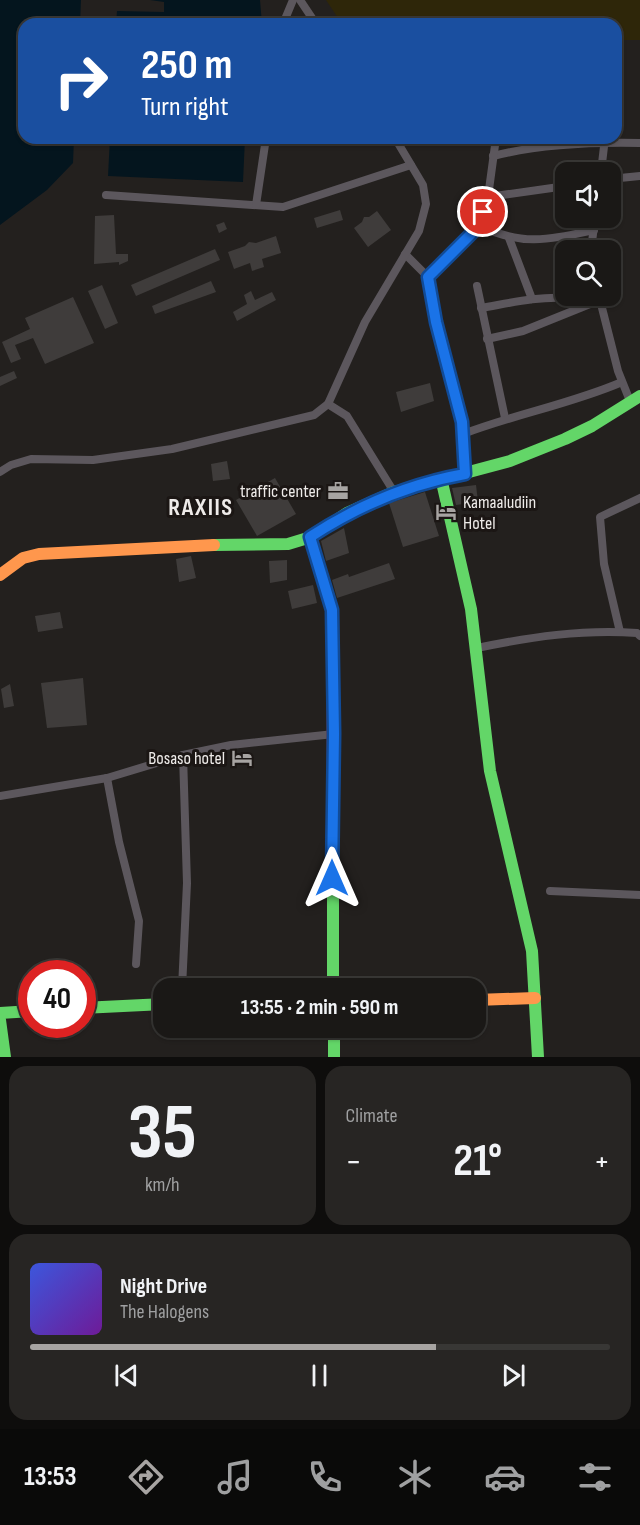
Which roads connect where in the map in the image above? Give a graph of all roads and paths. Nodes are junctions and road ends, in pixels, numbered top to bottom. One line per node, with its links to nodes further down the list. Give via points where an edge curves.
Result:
1 (293, 0): 3 (street)
2 (300, 0): 4 (street)
3 (286, 18)
4 (312, 18)
5 (622, 141): 6 (street)
6 (640, 142)
7 (265, 144): 20 (street)
8 (398, 144): 14 (street)
9 (495, 144): 12 (street)
10 (570, 144): 12 (street)
11 (604, 144): 13 (street)
12 (493, 156): 19 (street)
13 (602, 162)
14 (411, 165): 20 (street, via 293,206); 25 (street, via 423,185 426,204 419,231)
15 (640, 176): 16 (street)
16 (621, 178)
17 (555, 188): 19 (street)
18 (106, 195): 20 (street)
19 (488, 197): 21 (street)
20 (256, 205)
21 (479, 226): 23 (street); 26 (street)
22 (594, 230): 23 (street, via 531,240); 24 (street)
23 (509, 238): 28 (street)
24 (592, 240)
25 (405, 254): 26 (street); 36 (street, via 365,322)
26 (428, 277): 38 (street)
27 (477, 286): 31 (street)
28 (532, 298): 31 (street); 32 (street, via 567,298)
29 (582, 306): 32 (street)
30 (602, 306): 34 (street)
31 (481, 308): 33 (street)
32 (577, 308): 33 (street, via 523,331)
33 (487, 339): 37 (street)
34 (622, 382): 35 (street); 37 (street, via 597,393)
35 (635, 399): 40 (street, via 565,439)
36 (328, 404): 39 (street, via 314,415 172,449 93,460 31,459); 42 (street, via 346,416)
37 (505, 418): 38 (street)
38 (463, 434): 40 (street)
39 (0, 472)
40 (465, 474): 41 (street)
41 (441, 478): 42 (street); 48 (street)
42 (394, 492): 44 (street, via 347,513)
43 (640, 498): 46 (street, via 600,518 604,564)
44 (310, 537): 45 (street, via 272,546 196,545 39,554 23,558); 49 (street, via 332,610)
45 (0, 575)
46 (620, 632): 47 (street); 48 (street, via 603,630)
47 (640, 636)
48 (477, 648): 58 (street, via 490,771 532,951)
49 (334, 734): 50 (street, via 231,745); 57 (street)
50 (183, 755): 51 (street); 56 (street, via 187,883)
51 (107, 778): 52 (street); 55 (street, via 139,921)
52 (0, 796)
53 (550, 891): 54 (street)
54 (640, 895)
55 (136, 964)
56 (182, 978)
57 (333, 978)
58 (535, 998): 59 (street); 68 (street)
59 (486, 1000)
60 (153, 1005): 61 (street)
61 (96, 1007)
62 (18, 1012): 63 (street)
63 (0, 1013)
64 (0, 1020): 66 (street)
65 (334, 1038): 67 (street)
66 (5, 1057)
67 (334, 1057)
68 (538, 1057)

